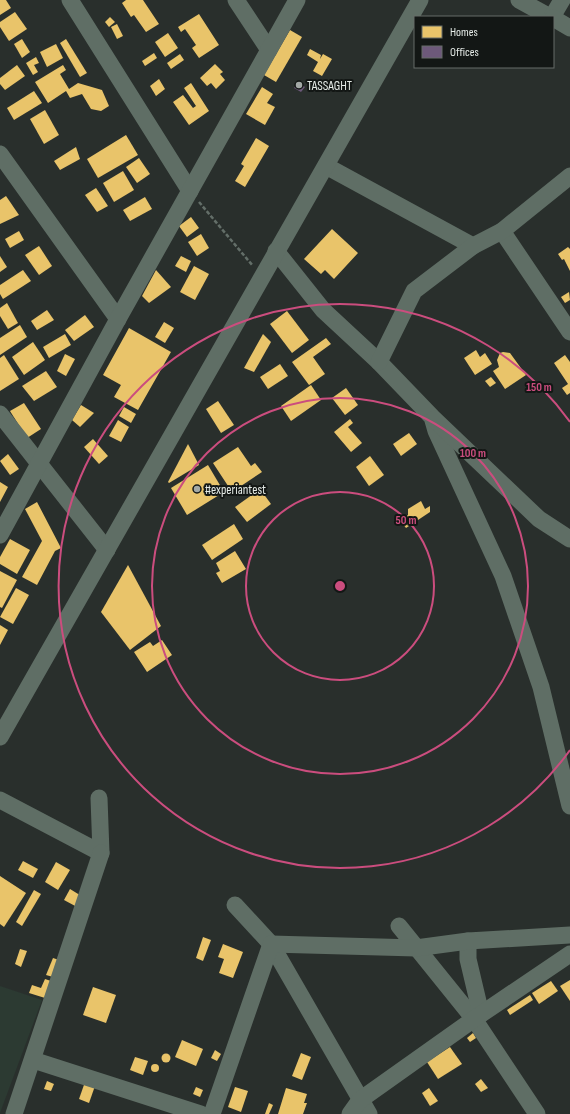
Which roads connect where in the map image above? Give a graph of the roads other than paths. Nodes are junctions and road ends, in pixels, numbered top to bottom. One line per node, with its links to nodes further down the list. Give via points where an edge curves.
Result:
1 (70, 0): 15 (street)
2 (236, 0): 11 (street)
3 (297, 0): 11 (street)
4 (420, 0): 13 (street)
5 (519, 0): 7 (street)
6 (562, 0): 8 (street)
7 (550, 16)
8 (553, 16)
9 (554, 18): 10 (street)
10 (570, 28)
11 (269, 50): 15 (street)
12 (0, 154): 19 (street)
13 (326, 166): 17 (street); 18 (street)
14 (570, 176): 16 (street)
15 (190, 191): 19 (street)
16 (502, 231): 17 (street); 20 (street)
17 (473, 246): 21 (street, via 414,292)
18 (276, 251): 21 (street, via 323,310); 27 (street)
19 (118, 318): 24 (street)
20 (567, 320)
21 (379, 362): 23 (street)
22 (0, 414): 24 (street)
23 (432, 417): 26 (street, via 540,519); 31 (street, via 502,576 540,687)
24 (39, 464): 25 (street); 27 (street)
25 (0, 535)
26 (570, 539)
27 (107, 550): 28 (street)
28 (0, 737)
29 (99, 798): 32 (street)
30 (0, 800): 32 (street)
31 (570, 806)
32 (101, 853): 41 (street)
33 (235, 905): 37 (street)
34 (399, 926): 38 (street)
35 (570, 935): 36 (street)
36 (468, 941): 38 (street); 40 (street, via 468,959)
37 (271, 944): 38 (street); 42 (street); 45 (street)
38 (416, 948): 40 (street)
39 (570, 954): 40 (street)
40 (478, 1016): 42 (street); 47 (street)
41 (33, 1060): 43 (street); 44 (street)
42 (364, 1107): 46 (street)
43 (14, 1114)
44 (201, 1114)
45 (212, 1114)
46 (350, 1114)
47 (537, 1114)

